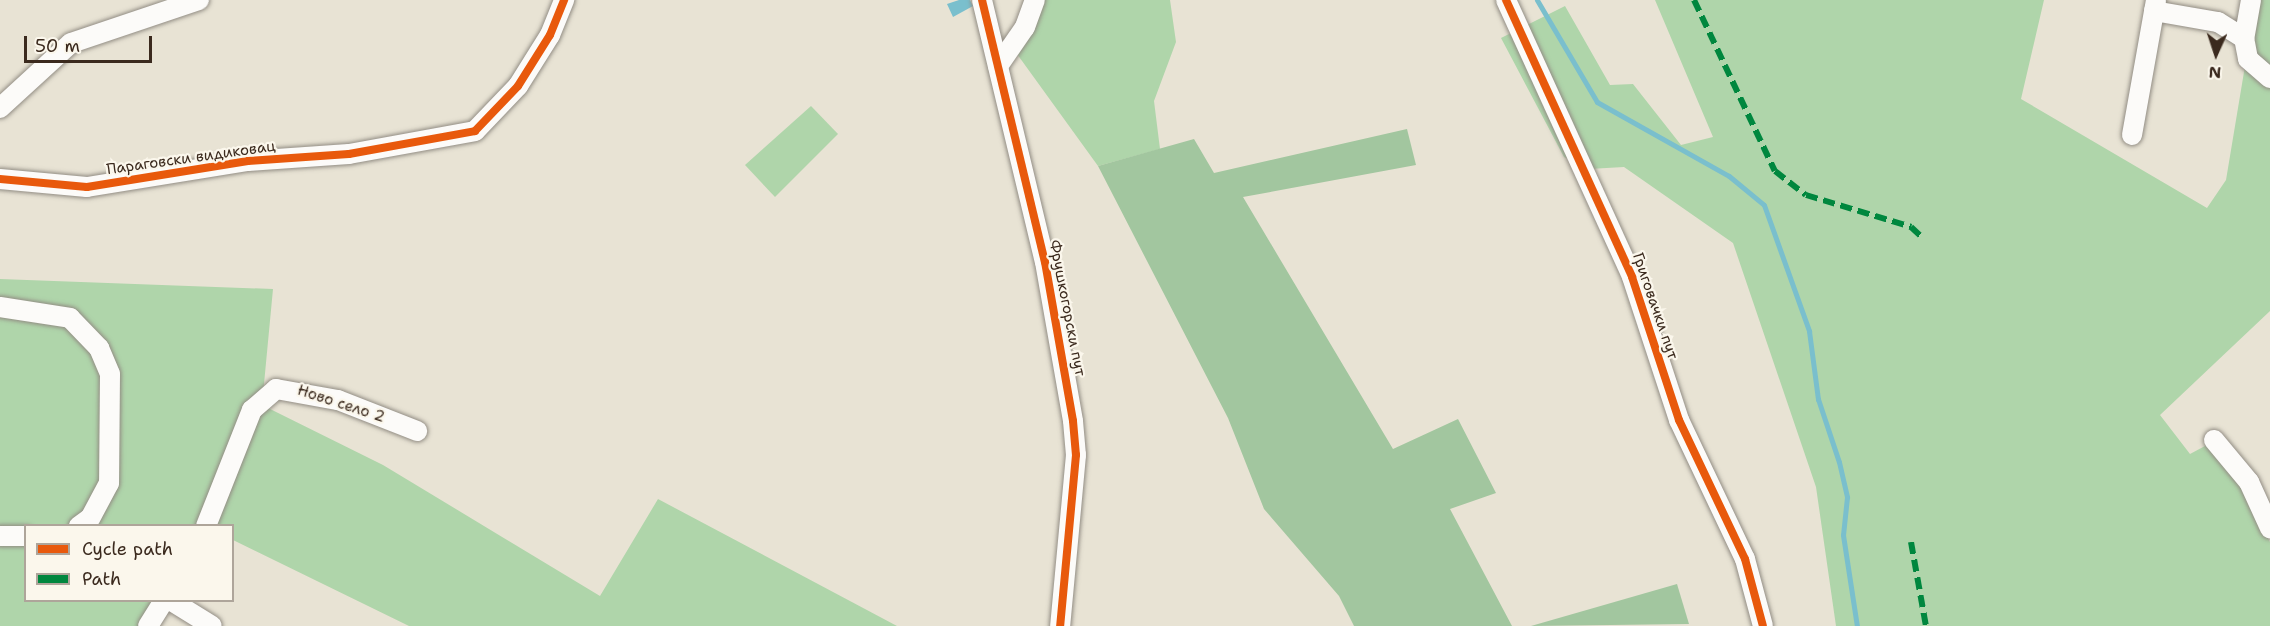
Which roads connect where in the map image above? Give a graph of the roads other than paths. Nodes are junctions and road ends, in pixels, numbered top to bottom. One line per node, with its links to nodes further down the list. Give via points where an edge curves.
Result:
1 (199, 0): 11 (street, via 71,43)
2 (564, 0): 13 (street, Параговски видиковац, via 550,35 518,86 475,131 349,154 248,161 87,187)
3 (982, 0): 9 (street, Фрушкогорски пут)
4 (1035, 0): 9 (street, via 1025,27)
5 (1506, 0): 27 (street, Григовачки пут, via 1632,277 1679,420 1745,559)
6 (2251, 0): 8 (street)
7 (2155, 5): 8 (street, via 2218,22); 12 (street)
8 (2244, 38): 10 (street, via 2248,59)
9 (998, 66): 26 (street, Фрушкогорски пут, via 1045,262 1073,421 1076,455)
10 (2270, 78)
11 (0, 108)
12 (2132, 135)
13 (0, 179)
14 (0, 307): 17 (street, via 70,318 99,348 110,374 109,483 90,519)
15 (417, 431): 18 (street, Ново село 2, via 338,400 276,389 252,410)
16 (2214, 440): 19 (street, via 2249,482)
17 (81, 524)
18 (206, 524)
19 (2270, 528)
20 (0, 536): 21 (street)
21 (24, 536)
22 (163, 602): 24 (street)
23 (173, 602): 25 (street)
24 (148, 626)
25 (212, 626)
26 (1060, 626)
27 (1763, 626)

